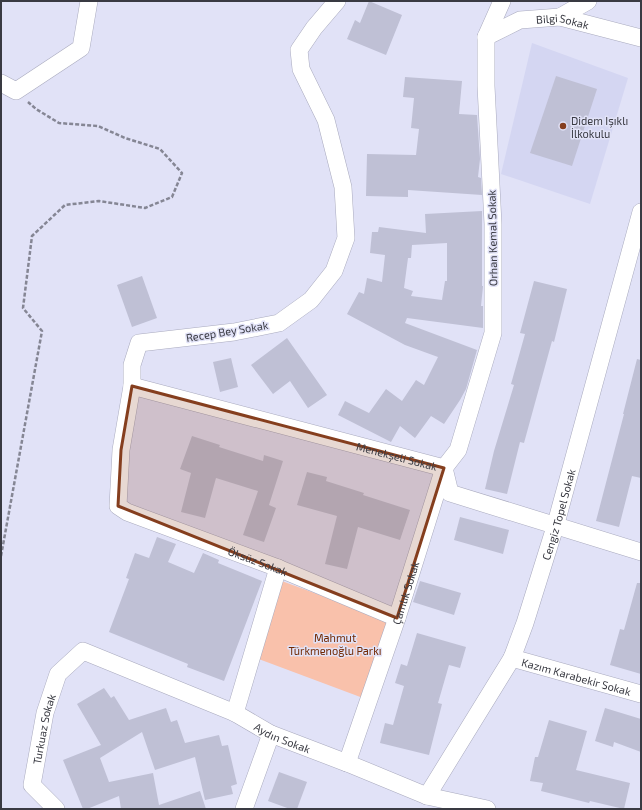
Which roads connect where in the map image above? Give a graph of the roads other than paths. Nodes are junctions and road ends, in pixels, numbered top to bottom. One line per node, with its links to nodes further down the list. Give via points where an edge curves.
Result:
1 (89, 1): 8 (street, via 82,48 16,91)
2 (337, 1): 10 (street, Recep Bey Sokak, via 299,50 301,69 326,120 343,187 346,238 334,271 311,300 279,323 234,332 139,344 132,365)
3 (502, 1): 6 (street, Orhan Kemal Sokak)
4 (588, 1): 5 (street)
5 (560, 17): 6 (street, Bilgi Sokak, via 520,20); 7 (street, Bilgi Sokak)
6 (486, 36): 11 (street, Orhan Kemal Sokak, via 493,224 493,333 458,450)
7 (641, 38)
8 (1, 83)
9 (641, 212): 13 (street, Cengiz Topel Sokak)
10 (132, 386): 11 (street, Menekşeli Sokak); 12 (street, Recep Bey Sokak, via 120,450)
11 (444, 468): 13 (street, Menekşeli Sokak, via 450,493); 16 (street, Çamlık Sokak)
12 (118, 506): 15 (street, Öksüz Sokak)
13 (555, 527): 14 (street, Menekşeli Sokak); 18 (street, Cengiz Topel Sokak)
14 (641, 552)
15 (278, 568): 16 (street, Öksüz Sokak); 20 (street)
16 (397, 618): 22 (street, Çamlık Sokak)
17 (83, 651): 20 (street, Aydın Sokak); 24 (street, Turkuaz Sokak, via 58,674 45,713 32,785)
18 (512, 658): 19 (street, Kazım Karabekir Sokak); 23 (street, Cengiz Topel Sokak)
19 (641, 694)
20 (235, 713): 21 (street, Aydın Sokak)
21 (271, 734): 22 (street, Aydın Sokak); 25 (street)
22 (347, 763): 23 (street, Aydın Sokak)
23 (427, 796): 26 (street, Aydın Sokak)
24 (56, 809)
25 (244, 809)
26 (487, 809)

